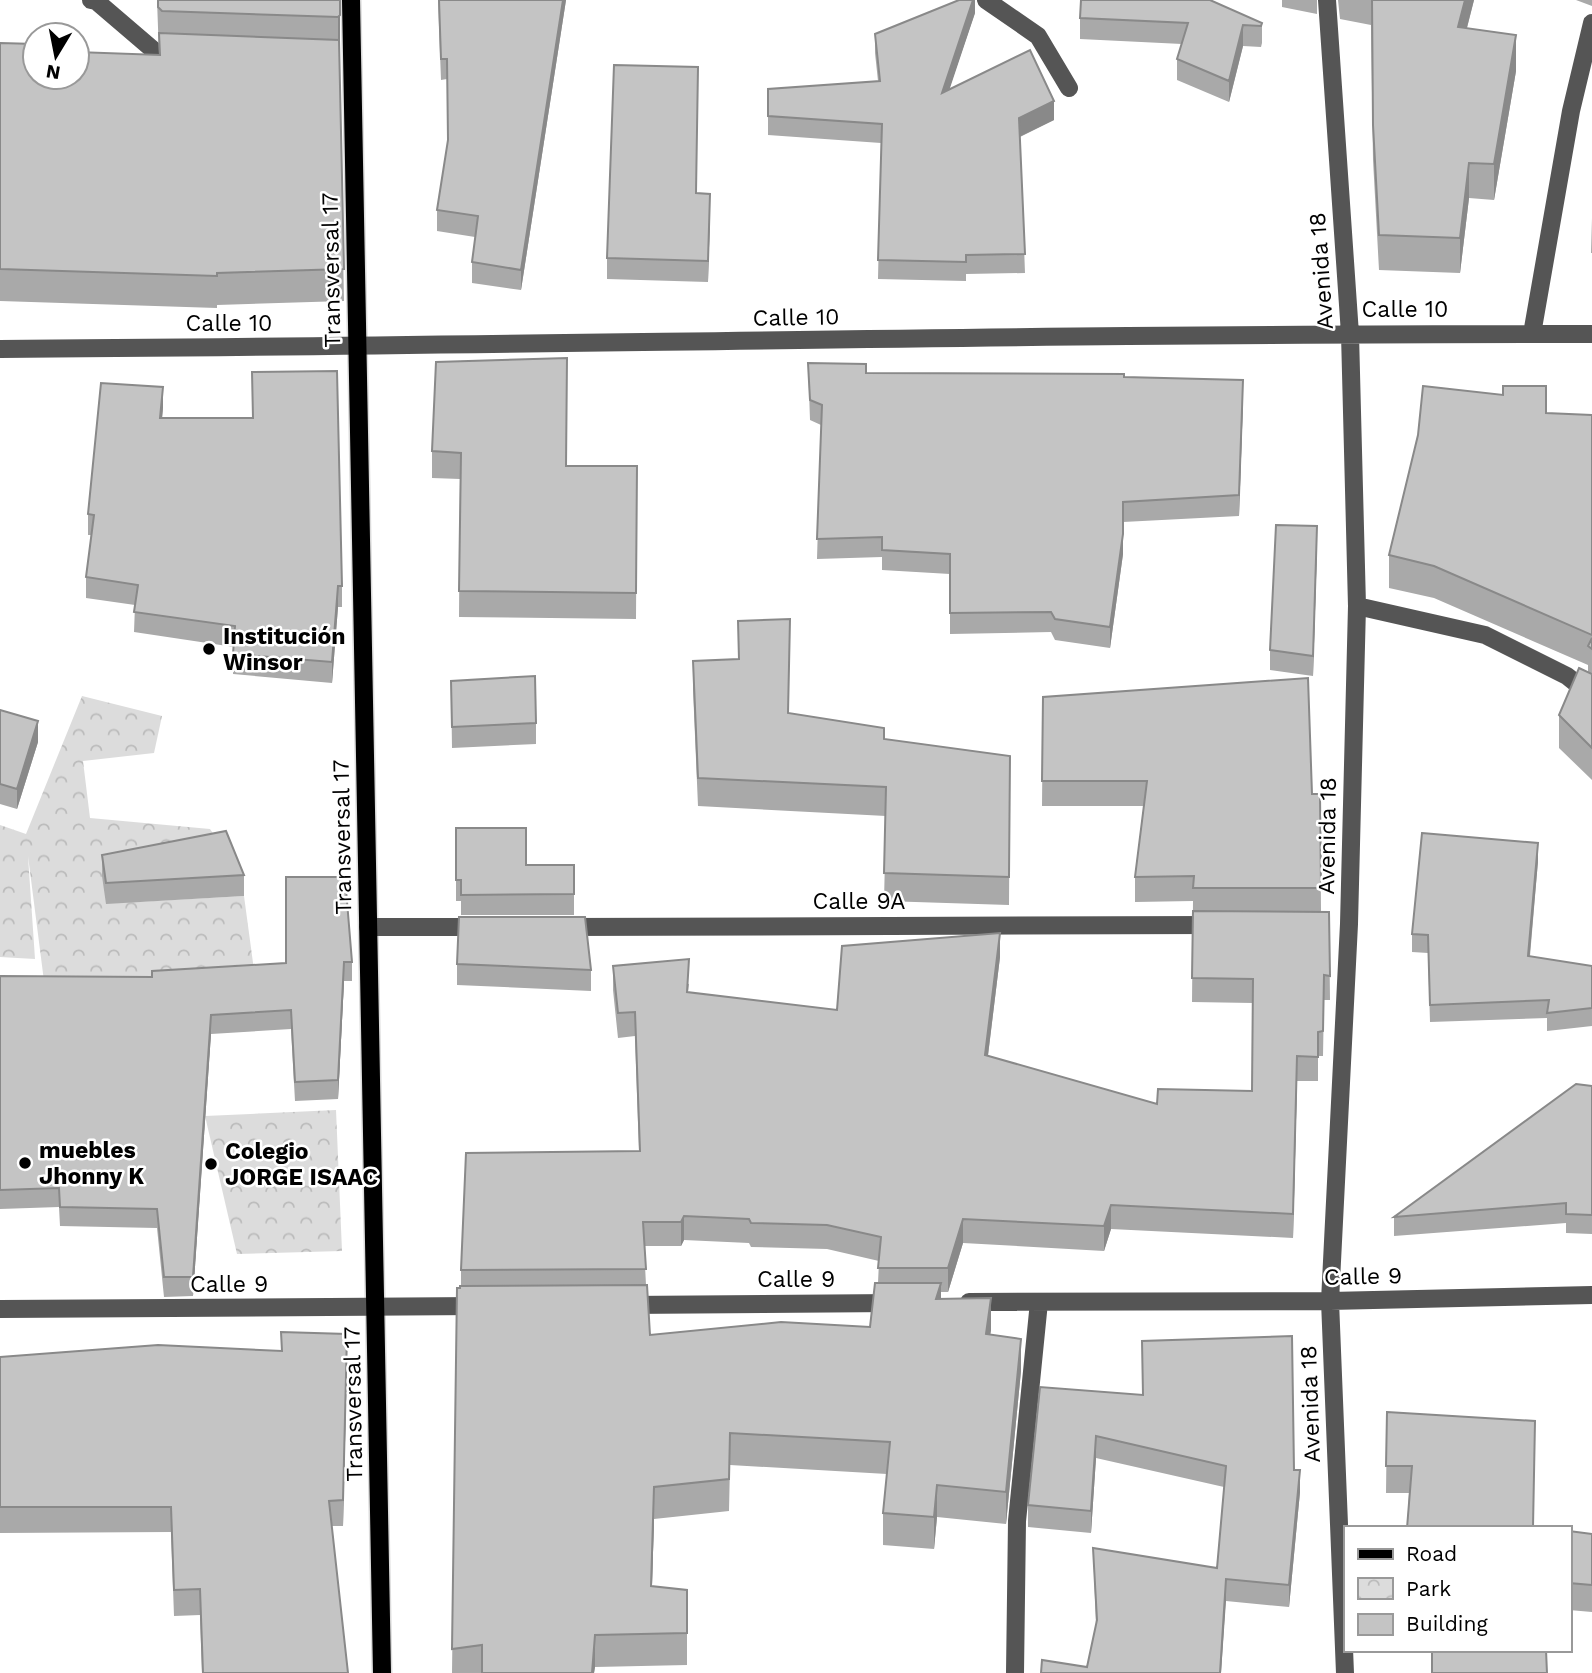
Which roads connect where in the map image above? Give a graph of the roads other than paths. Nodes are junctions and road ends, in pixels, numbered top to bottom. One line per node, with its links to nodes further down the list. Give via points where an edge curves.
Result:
1 (92, 0): 6 (street, via 158,54)
2 (351, 0): 11 (main road, Transversal 17, via 346,61)
3 (986, 0): 7 (street, via 1038,36)
4 (1327, 0): 8 (street, Avenida 18)
5 (1592, 23): 9 (street, via 1571,111)
6 (198, 56)
7 (1069, 88)
8 (1350, 334): 9 (street, Calle 10); 11 (street, Calle 10); 13 (street, Avenida 18)
9 (1532, 334): 10 (street, Calle 10)
10 (1592, 334)
11 (357, 347): 12 (street, Calle 10); 16 (main road, Transversal 17)
12 (0, 349)
13 (1357, 606): 14 (street, via 1485,635 1567,676); 20 (street, Avenida 18)
14 (1592, 696)
15 (1238, 925): 18 (street, Calle 9A)
16 (368, 927): 17 (street); 26 (main road, Transversal 17)
17 (493, 927)
18 (548, 927)
19 (1592, 1295): 20 (street, Calle 9)
20 (1330, 1301): 21 (street, Calle 9); 28 (street, Avenida 18)
21 (1039, 1302): 23 (street, Calle 9); 31 (street, via 1017,1521)
22 (915, 1303): 24 (street, Calle 9)
23 (956, 1303)
24 (610, 1305)
25 (500, 1306): 26 (street, Calle 9)
26 (375, 1307): 27 (street, Calle 9); 30 (main road, Transversal 17)
27 (0, 1309)
28 (1344, 1648)
29 (1344, 1652): 32 (street, Avenida 18)
30 (382, 1673)
31 (1015, 1673)
32 (1345, 1673)

